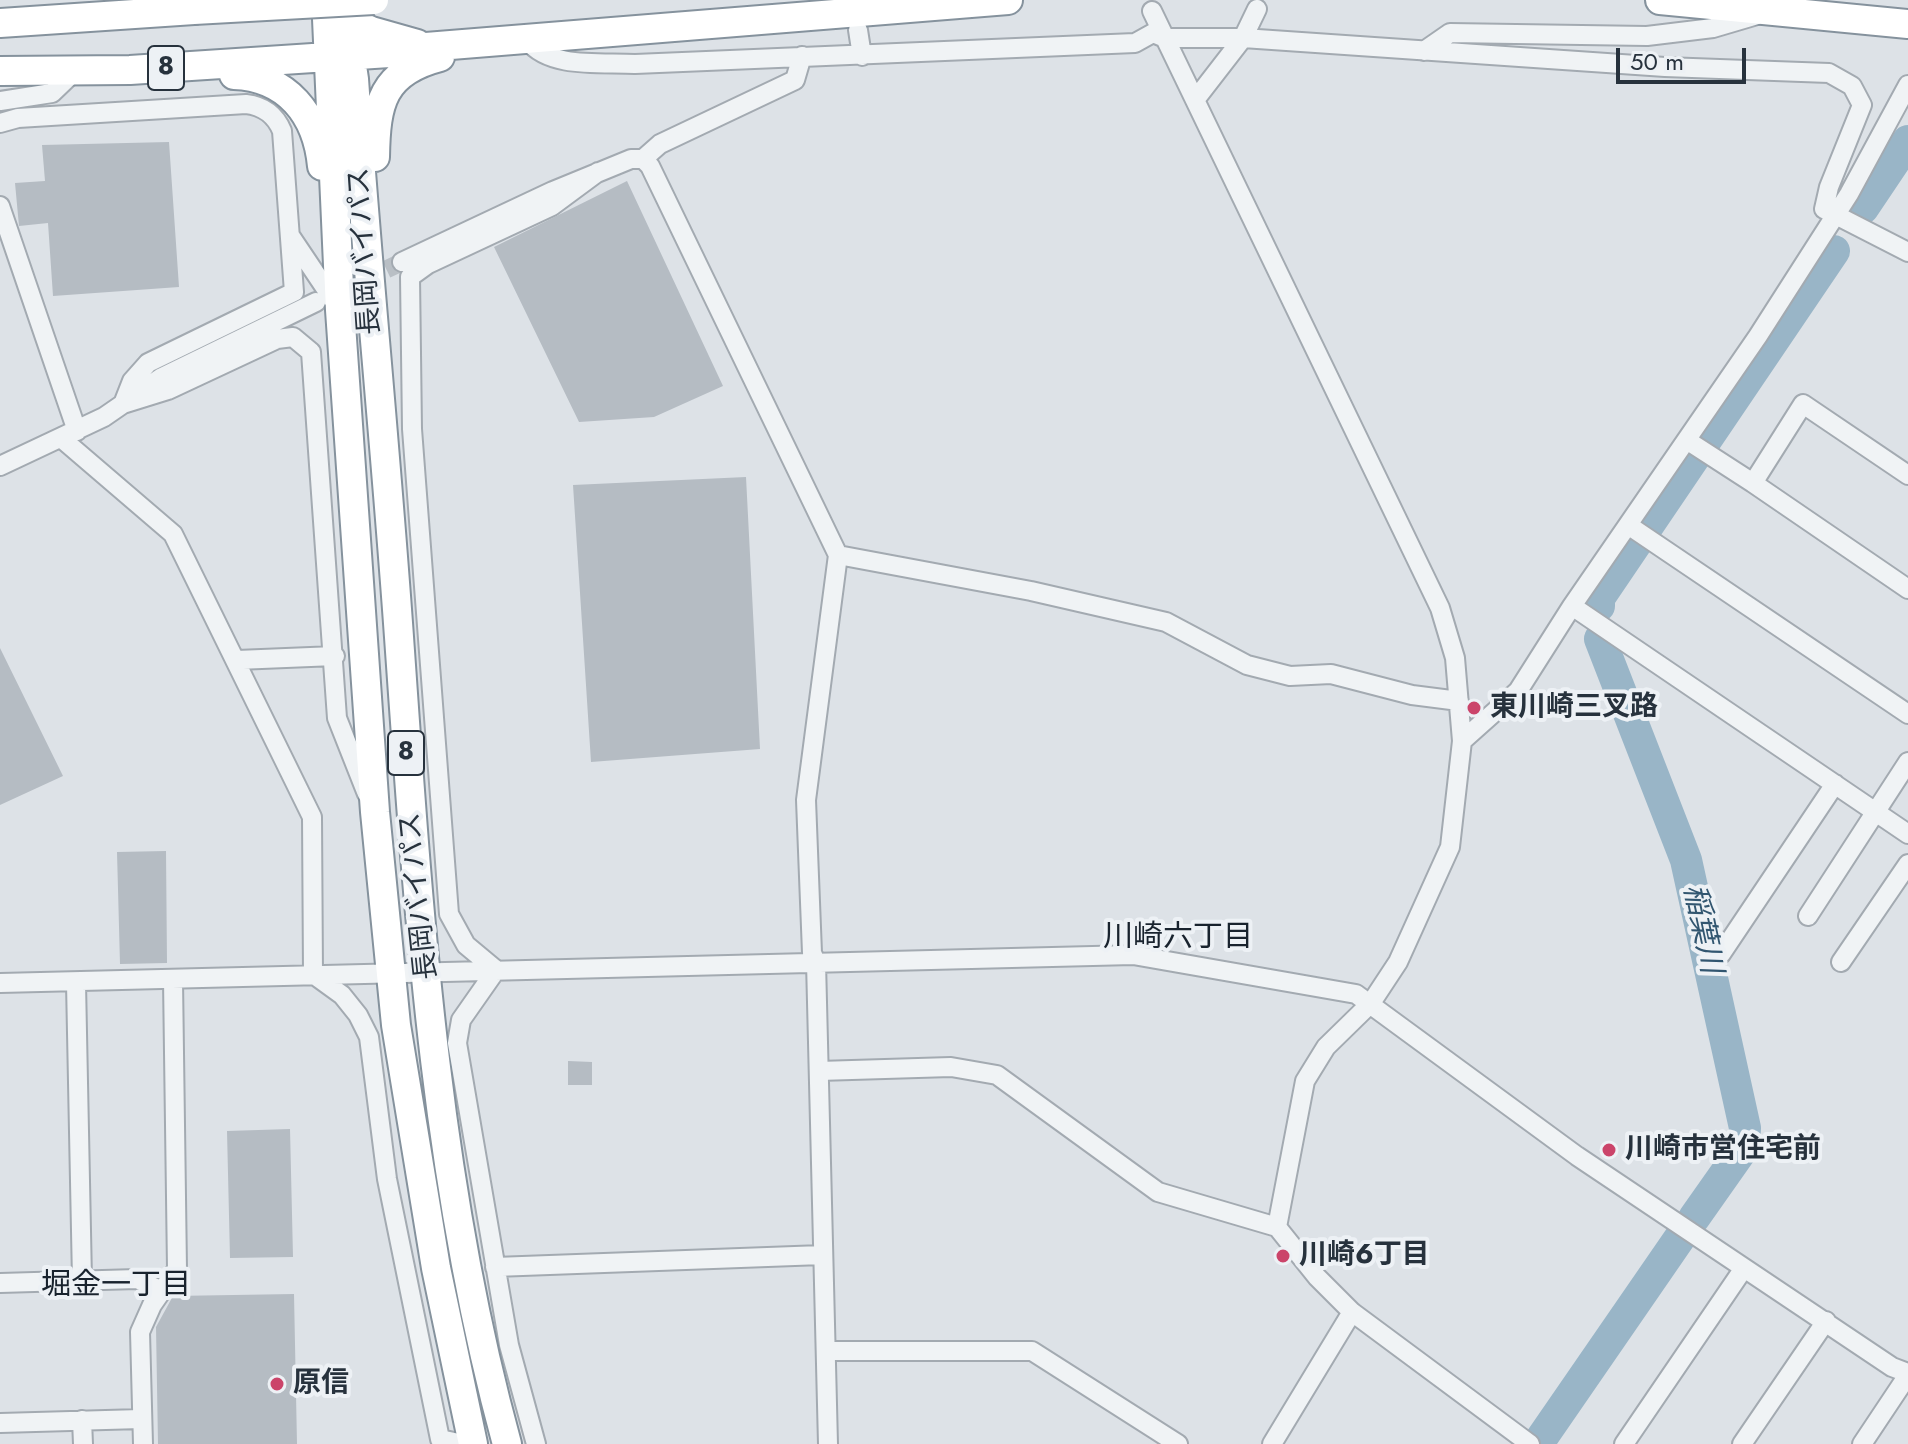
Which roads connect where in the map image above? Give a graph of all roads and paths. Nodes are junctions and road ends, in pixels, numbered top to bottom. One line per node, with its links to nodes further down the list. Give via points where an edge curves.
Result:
1 (374, 0): 7 (highway, bridge)
2 (1008, 0): 13 (highway)
3 (1660, 0): 6 (highway)
4 (1257, 9): 12 (street)
5 (1152, 11): 11 (street)
6 (1771, 11): 9 (highway); 15 (street, via 1687,33 1450,33)
7 (334, 17): 8 (highway, 8, bridge, via 194,10); 14 (highway); 14 (highway); 19 (highway, 8, via 292,60); 32 (highway, 長岡バイパス / 8); 33 (highway, 長岡バイパス / 8)
8 (0, 23)
9 (1908, 24)
10 (858, 30): 17 (street)
11 (1165, 38): 12 (street); 17 (street, via 1153,33 1135,43); 22 (street)
12 (1243, 38): 15 (street); 22 (street)
13 (528, 41): 14 (highway); 16 (street, via 543,55 635,64); 33 (highway, via 436,58 414,66 387,87 376,121)
14 (426, 47)
15 (1424, 51): 28 (street, via 1829,73 1852,86 1862,105 1829,187 1824,209)
16 (802, 56): 17 (street); 25 (street, via 795,80 660,144)
17 (862, 56)
18 (76, 70): 19 (highway, 8); 20 (highway, 8); 24 (street, via 52,93)
19 (130, 70): 32 (highway, via 179,77 250,76 294,96 321,148 330,250)
20 (0, 71)
21 (1908, 85): 23 (street)
22 (1195, 100): 52 (street, via 1440,608 1455,658)
23 (1902, 107): 28 (street)
24 (9, 110): 29 (street, via 260,106 282,131)
25 (643, 159): 26 (street); 45 (street)
26 (598, 172): 31 (street); 36 (street, via 552,206 410,277)
27 (0, 206): 37 (street)
28 (1835, 215): 30 (street); 38 (street)
29 (291, 237): 32 (street); 35 (street, via 294,292 148,363 132,381)
30 (1908, 252)
31 (402, 262)
32 (328, 306): 35 (street, via 162,377); 42 (highway, 長岡バイパス / 8)
33 (370, 317): 34 (highway, 長岡バイパス / 8)
34 (378, 381): 36 (street); 49 (highway, 長岡バイパス / 8)
35 (123, 404): 37 (street); 44 (street, via 168,390 277,339 293,337 304,343 311,352)
36 (412, 429): 48 (street)
37 (69, 435): 39 (street); 51 (street, via 173,534)
38 (1688, 441): 41 (street); 43 (street)
39 (0, 466)
40 (1908, 475): 41 (street, via 1803,404)
41 (1753, 483): 46 (street)
42 (354, 518): 44 (street); 58 (highway, 長岡バイパス / 8)
43 (1628, 525): 47 (street); 53 (street)
44 (328, 553): 50 (street)
45 (838, 555): 52 (street, via 1166,622 1247,665 1290,676 1331,674); 63 (street, via 806,800)
46 (1908, 589)
47 (1572, 606): 54 (street, via 1518,691); 56 (street)
48 (424, 615): 49 (street); 66 (street, via 449,914 466,945)
49 (399, 637): 65 (highway, 長岡バイパス / 8)
50 (335, 656): 51 (street); 58 (street, via 337,718)
51 (237, 660): 68 (street, via 312,817)
52 (1459, 701): 54 (street)
53 (1908, 714)
54 (1462, 741): 72 (street, via 1450,847 1398,962)
55 (1908, 762): 57 (street)
56 (1835, 784): 57 (street); 62 (street)
57 (1875, 811): 59 (street); 61 (street)
58 (375, 812): 67 (highway, 長岡バイパス / 8)
59 (1908, 834)
60 (1908, 864): 64 (street)
61 (1808, 916)
62 (1721, 954)
63 (816, 962): 66 (street); 72 (street, via 1133,955 1315,985); 73 (street)
64 (1841, 962)
65 (428, 970): 66 (street); 67 (street); 92 (highway, 長岡バイパス / 8, via 455,1208)
66 (496, 970): 76 (street, via 461,1020 457,1043)
67 (393, 972): 68 (street); 91 (highway, 長岡バイパス / 8, via 421,1183)
68 (313, 974): 69 (street); 90 (street, via 342,995 369,1037 387,1179 440,1439)
69 (173, 980): 71 (street); 80 (street, via 177,1269)
70 (0, 983): 71 (street)
71 (76, 983): 78 (street)
72 (1371, 1003): 74 (street, via 1326,1047 1305,1081); 77 (street, via 1577,1156)
73 (819, 1071): 74 (street, via 951,1067 997,1075 1158,1192); 75 (street)
74 (1277, 1227): 81 (street)
75 (822, 1255): 76 (street); 83 (street)
76 (495, 1267): 93 (street)
77 (1744, 1268): 82 (street); 98 (street)
78 (82, 1280): 79 (street); 80 (street, via 137,1279)
79 (0, 1283)
80 (162, 1291): 85 (street, via 140,1332)
81 (1352, 1312): 96 (street); 97 (street)
82 (1826, 1321): 84 (street); 99 (street)
83 (828, 1351): 94 (street); 95 (street, via 1032,1351)
84 (1908, 1374): 100 (street)
85 (141, 1419): 86 (street); 89 (street)
86 (82, 1420): 87 (street); 88 (street)
87 (0, 1423)
88 (83, 1444)
89 (143, 1444)
90 (463, 1444)
91 (473, 1444)
92 (507, 1444)
93 (536, 1444)
94 (828, 1444)
95 (1178, 1444)
96 (1272, 1444)
97 (1530, 1444)
98 (1624, 1444)
99 (1742, 1444)
100 (1862, 1444)

